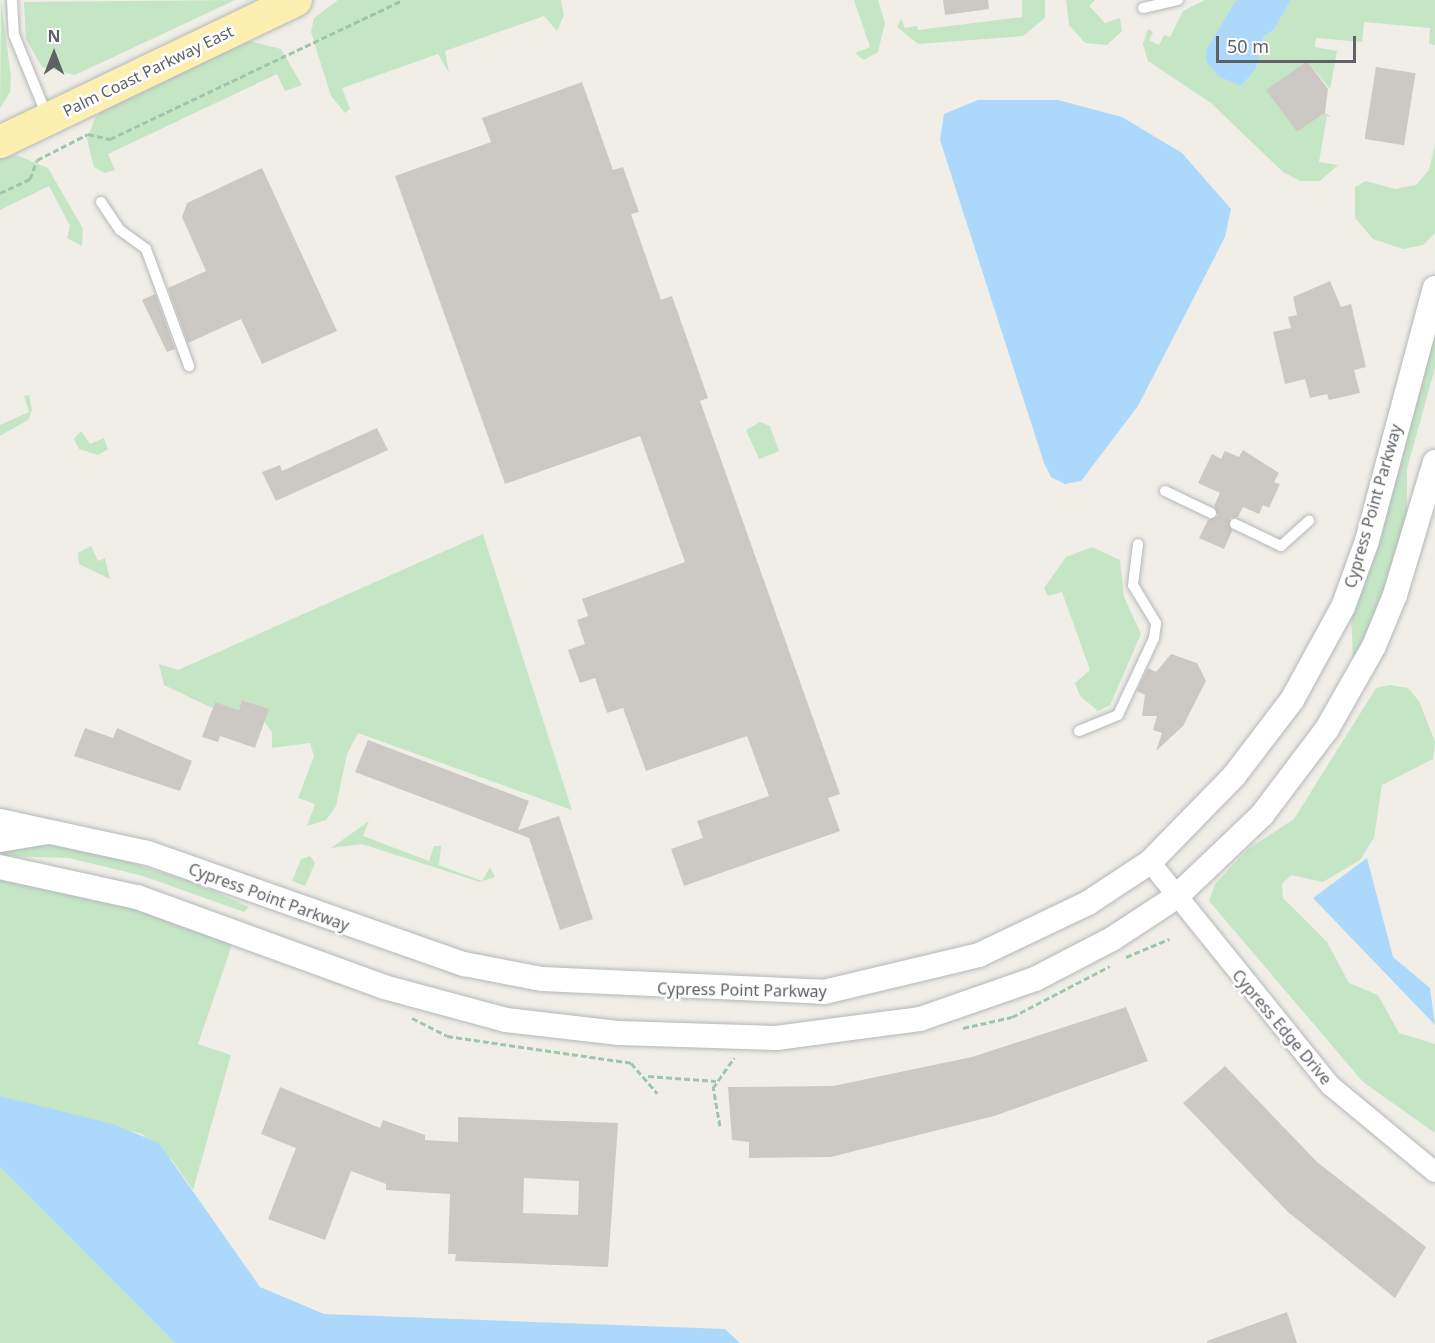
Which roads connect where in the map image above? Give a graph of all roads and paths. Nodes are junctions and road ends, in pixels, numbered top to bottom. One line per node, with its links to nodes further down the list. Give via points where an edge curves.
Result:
1 (12, 0): 6 (lane, via 14,36)
2 (296, 0): 6 (main road, Palm Coast Parkway East)
3 (403, 0): 8 (path, via 110,139 88,134 37,160 30,179)
4 (1178, 0): 5 (lane)
5 (1143, 8)
6 (48, 119): 7 (main road, Palm Coast Parkway East)
7 (0, 142)
8 (0, 193)
9 (101, 202): 11 (lane, via 120,230 142,243)
10 (1435, 288): 22 (street, Cypress Point Parkway, via 1367,541 1343,607 1292,700 1262,742)
11 (189, 366)
12 (1435, 462): 24 (street, via 1387,616 1327,729 1262,815)
13 (1165, 491): 14 (lane)
14 (1211, 513)
15 (1309, 522): 16 (lane, via 1281,546)
16 (1235, 524)
17 (1138, 544): 18 (lane, via 1133,585 1155,623 1154,638 1118,715)
18 (1079, 731)
19 (0, 821): 20 (street, Cypress Point Parkway)
20 (56, 830): 21 (street); 22 (street, Cypress Point Parkway, via 148,853 464,964 593,985 751,993 870,986 979,955 1088,903)
21 (0, 840)
22 (1150, 862): 24 (street, Cypress Edge Drive)
23 (0, 867): 24 (street, via 136,897 384,987 474,1014 577,1030 727,1038 816,1036 939,1013 1065,965)
24 (1176, 897): 27 (street, Cypress Edge Drive, via 1331,1086)
25 (648, 1076): 26 (path)
26 (716, 1081)
27 (1435, 1172)

